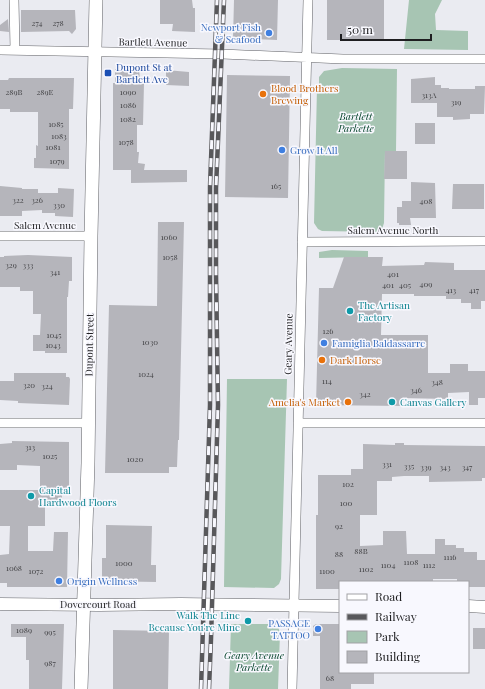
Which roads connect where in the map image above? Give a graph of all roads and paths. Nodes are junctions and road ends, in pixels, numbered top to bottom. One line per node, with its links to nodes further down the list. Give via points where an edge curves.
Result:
1 (14, 0): 5 (street)
2 (96, 0): 6 (main road, Dupont Street)
3 (308, 0): 7 (street, Geary Avenue)
4 (0, 50): 5 (street, Bartlett Avenue)
5 (14, 50): 6 (street, Bartlett Avenue)
6 (95, 52): 7 (street, Bartlett Avenue); 10 (main road, Dupont Street)
7 (306, 58): 8 (street, Bartlett Avenue); 12 (street, Geary Avenue)
8 (485, 58)
9 (0, 236): 10 (street, Salem Avenue)
10 (91, 236): 14 (main road, Dupont Street)
11 (485, 241): 12 (street, Salem Avenue North)
12 (302, 242): 15 (street, Geary Avenue)
13 (0, 423): 14 (street)
14 (88, 423): 18 (main road, Dupont Street)
15 (298, 423): 16 (street); 19 (street, Geary Avenue)
16 (485, 423)
17 (0, 604): 18 (street, Dovercourt Road)
18 (83, 605): 19 (street, Dovercourt Road); 23 (main road, Dupont Street)
19 (294, 606): 20 (street, Dovercourt Road); 24 (street, Geary Avenue)
20 (339, 606)
21 (469, 606): 22 (street)
22 (485, 606)
23 (81, 689)
24 (292, 689)

